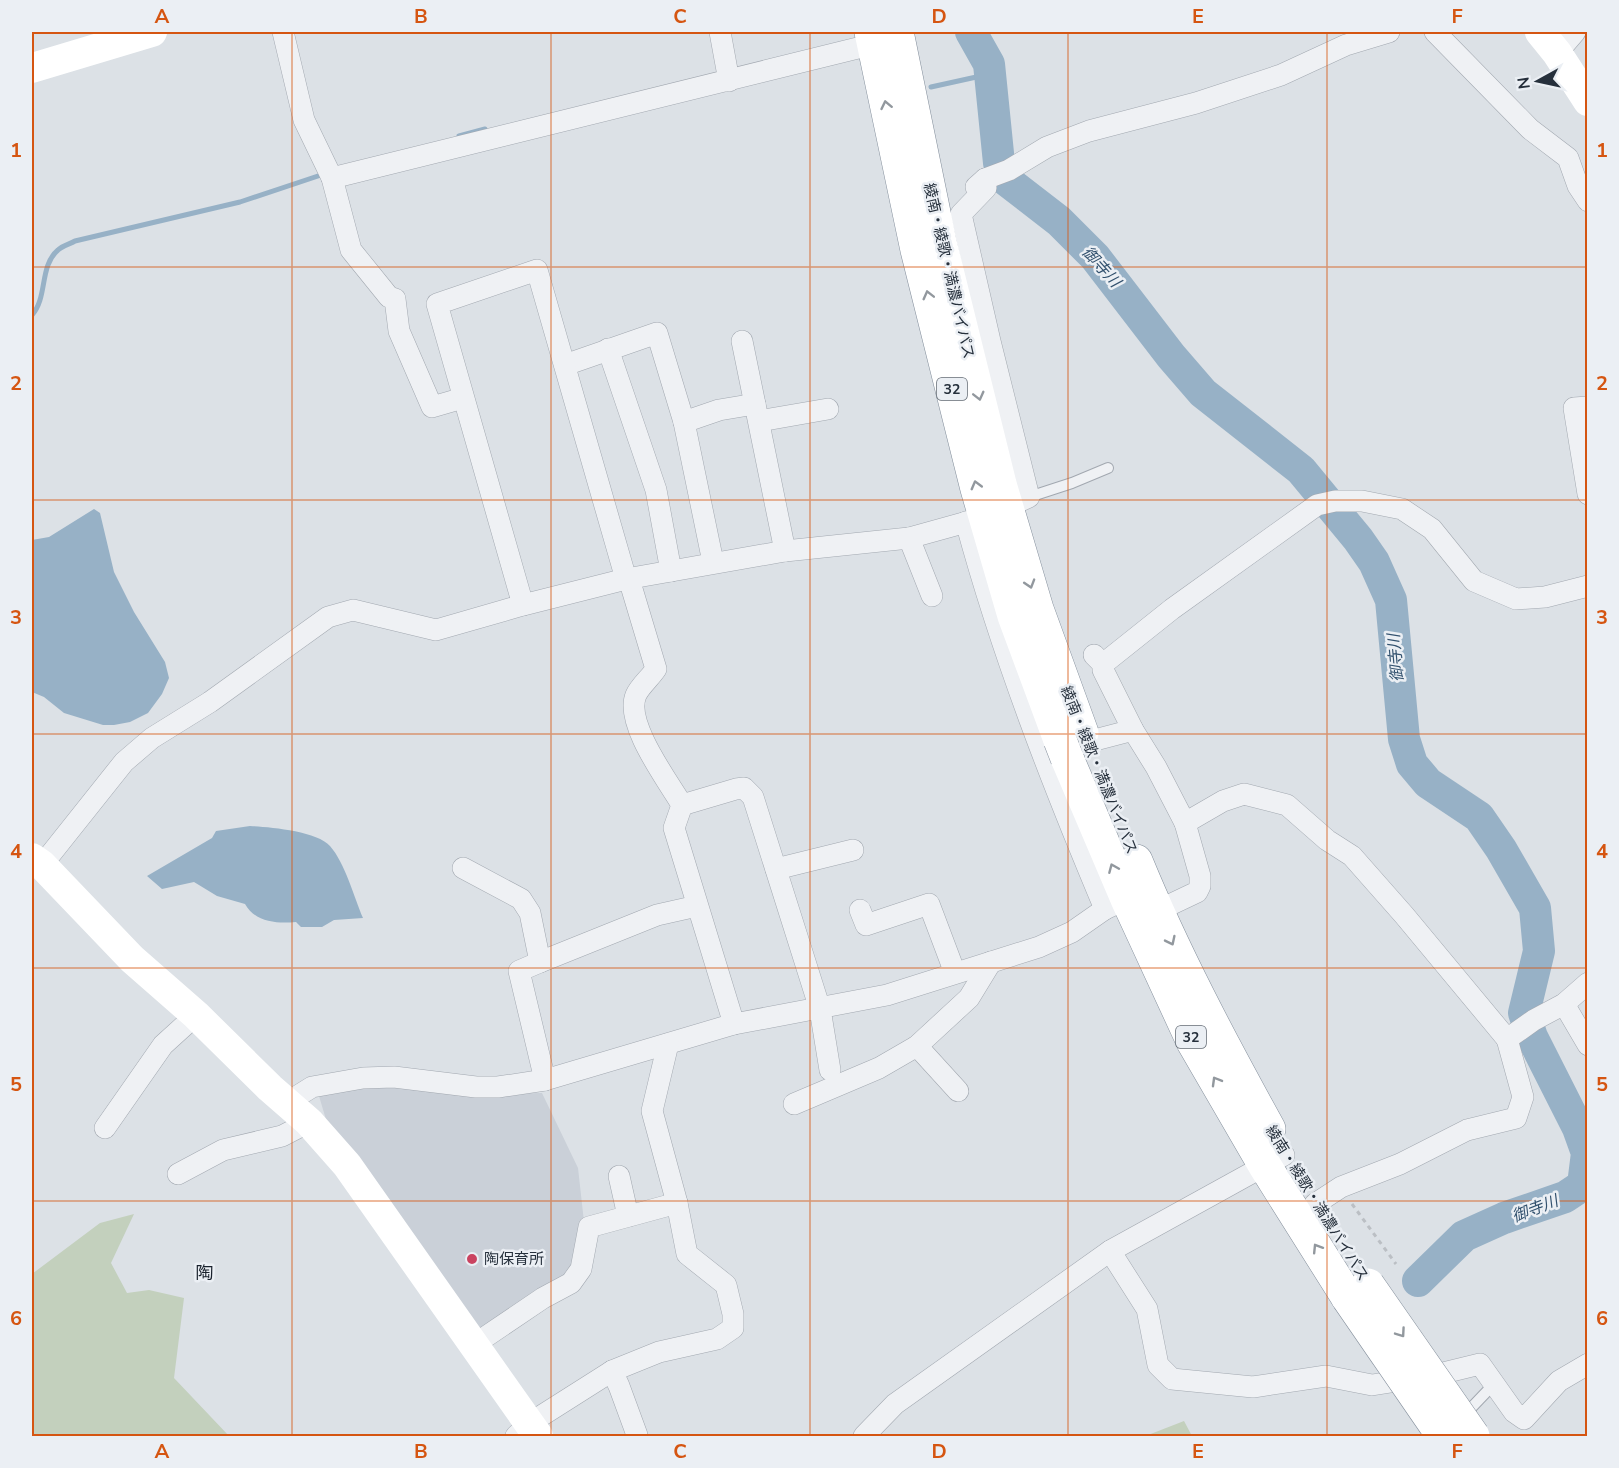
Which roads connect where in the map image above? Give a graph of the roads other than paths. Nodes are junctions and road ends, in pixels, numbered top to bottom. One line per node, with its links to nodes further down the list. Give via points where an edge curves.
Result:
1 (152, 32): 8 (street)
2 (282, 32): 12 (street, via 304,120)
3 (720, 32): 9 (street)
4 (1389, 32): 11 (street, via 1346,45 1249,86 1089,131 1047,147)
5 (1435, 32): 13 (street, via 1530,129 1568,158)
6 (881, 36): 9 (street); 14 (highway, 綾南・綾歌・満濃バイパス / 32); 25 (highway, 綾南・綾歌・満濃バイパス / 32, one-way to 6, via 917,250)
7 (1558, 39): 10 (street)
8 (32, 68)
9 (728, 75): 12 (street)
10 (1587, 101)
11 (996, 175): 14 (street, via 952,209); 25 (street, via 961,214)
12 (332, 178): 18 (street, via 351,250 389,297 395,299 399,331 432,407)
13 (1587, 201)
14 (934, 213): 25 (highway, 綾南・綾歌・満濃バイパス / 32, one-way to 25)
15 (742, 341): 21 (street)
16 (608, 349): 17 (street); 22 (street, via 657,333); 29 (street, via 656,490)
17 (565, 365): 18 (street, via 537,270 437,304); 30 (street)
18 (464, 398): 33 (street)
19 (1587, 407): 24 (street, via 1574,408)
20 (828, 409): 21 (street)
21 (757, 413): 22 (street, via 719,410); 27 (street)
22 (684, 422): 28 (street)
23 (1108, 468): 25 (lane)
24 (1587, 494)
25 (997, 510): 26 (street); 35 (highway, 綾南・綾歌・満濃バイパス / 32, via 1037,609); 35 (street, via 1002,641)
26 (909, 537): 27 (street); 32 (street)
27 (785, 551): 28 (street)
28 (713, 562): 29 (street)
29 (671, 571): 30 (street)
30 (628, 579): 33 (street); 36 (street, via 656,669 636,695 633,713 637,729)
31 (1587, 586): 34 (street, via 1545,597 1516,599 1474,581 1432,529 1402,509 1362,501 1326,503 1099,660)
32 (932, 596)
33 (523, 605): 39 (street, via 436,630 353,610 328,617 210,702 152,738 124,762)
34 (1133, 730): 35 (street); 37 (street)
35 (1068, 747): 42 (highway, 綾南・綾歌・満濃バイパス / 32); 42 (street)
36 (682, 805): 41 (street, via 744,788 753,797); 43 (street, via 674,828)
37 (1185, 823): 42 (street, via 1200,886 1197,892); 53 (street, via 1244,794 1287,805 1352,856 1404,915)
38 (853, 849): 41 (street)
39 (37, 861): 51 (street, via 132,959)
40 (463, 868): 45 (street, via 521,899 530,914)
41 (776, 869): 50 (street)
42 (1134, 902): 46 (street, via 1039,947); 63 (highway, 綾南・綾歌・満濃バイパス / 32, via 1214,1029)
43 (697, 906): 45 (street, via 657,915); 52 (street)
44 (860, 910): 47 (street, via 866,926 929,904)
45 (540, 962): 58 (street, via 519,971)
46 (991, 962): 47 (street); 56 (street, via 969,998)
47 (955, 973): 50 (street, via 887,995)
48 (1587, 984): 49 (street)
49 (1564, 1004): 53 (street); 55 (street)
50 (820, 1009): 52 (street); 57 (street)
51 (196, 1015): 61 (street); 62 (street, via 163,1045)
52 (734, 1024): 54 (street)
53 (1520, 1030): 66 (street, via 1523,1097 1516,1118 1467,1130)
54 (668, 1044): 58 (street); 67 (street, via 652,1111)
55 (1587, 1045)
56 (917, 1046): 59 (street); 60 (street, via 879,1068)
57 (830, 1070)
58 (545, 1080): 61 (street, via 498,1088 394,1077 363,1078 312,1087)
59 (958, 1091)
60 (794, 1104)
61 (299, 1112): 64 (street, via 282,1136 223,1150); 71 (street, via 347,1165)
62 (105, 1128)
63 (1274, 1160): 66 (highway, 綾南・綾歌・満濃バイパス / 32); 69 (street); 70 (highway, 綾南・綾歌・満濃バイパス / 32, one-way to 63)
64 (178, 1174)
65 (619, 1176): 68 (street)
66 (1328, 1196): 70 (highway, 綾南・綾歌・満濃バイパス / 32)
67 (677, 1203): 68 (street); 73 (street, via 687,1254 726,1285 733,1328 717,1340 659,1352)
68 (628, 1216): 71 (street, via 589,1227 581,1269 571,1283)
69 (1110, 1251): 74 (street, via 1148,1309 1158,1365 1172,1379 1253,1387 1326,1376 1372,1385 1480,1364); 77 (street, via 895,1404)
70 (1358, 1291): 78 (highway, 綾南・綾歌・満濃バイパス / 32, bridge); 80 (highway, 綾南・綾歌・満濃バイパス / 32, one-way to 80, bridge)
71 (475, 1344): 75 (street)
72 (1587, 1364): 74 (street, via 1559,1381 1524,1419 1514,1412)
73 (612, 1371): 75 (street); 76 (street)
74 (1494, 1384): 79 (lane, via 1472,1407)
75 (528, 1432)
76 (637, 1435)
77 (864, 1437)
78 (1443, 1437)
79 (1456, 1437)
80 (1473, 1437)

